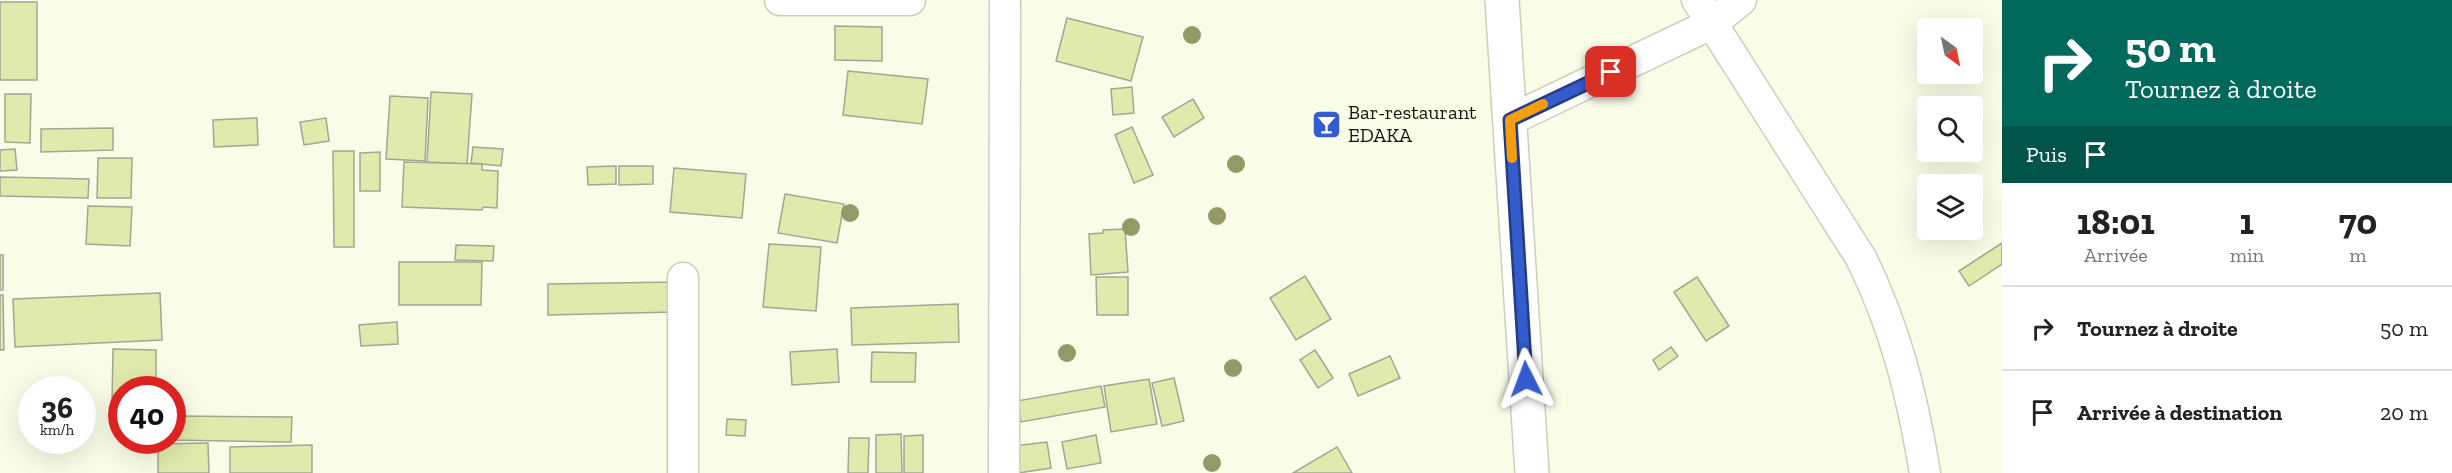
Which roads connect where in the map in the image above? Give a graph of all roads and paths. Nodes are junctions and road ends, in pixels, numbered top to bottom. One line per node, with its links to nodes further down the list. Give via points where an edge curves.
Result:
1 (780, 0): 2 (street)
2 (910, 0)
3 (1005, 0): 10 (street)
4 (1502, 0): 7 (street)
5 (1741, 0): 6 (street)
6 (1704, 12): 7 (street); 12 (street, via 1861,258 1881,297 1915,414)
7 (1510, 120): 11 (street)
8 (683, 278): 9 (street)
9 (682, 473)
10 (1004, 473)
11 (1532, 473)
12 (1925, 473)

